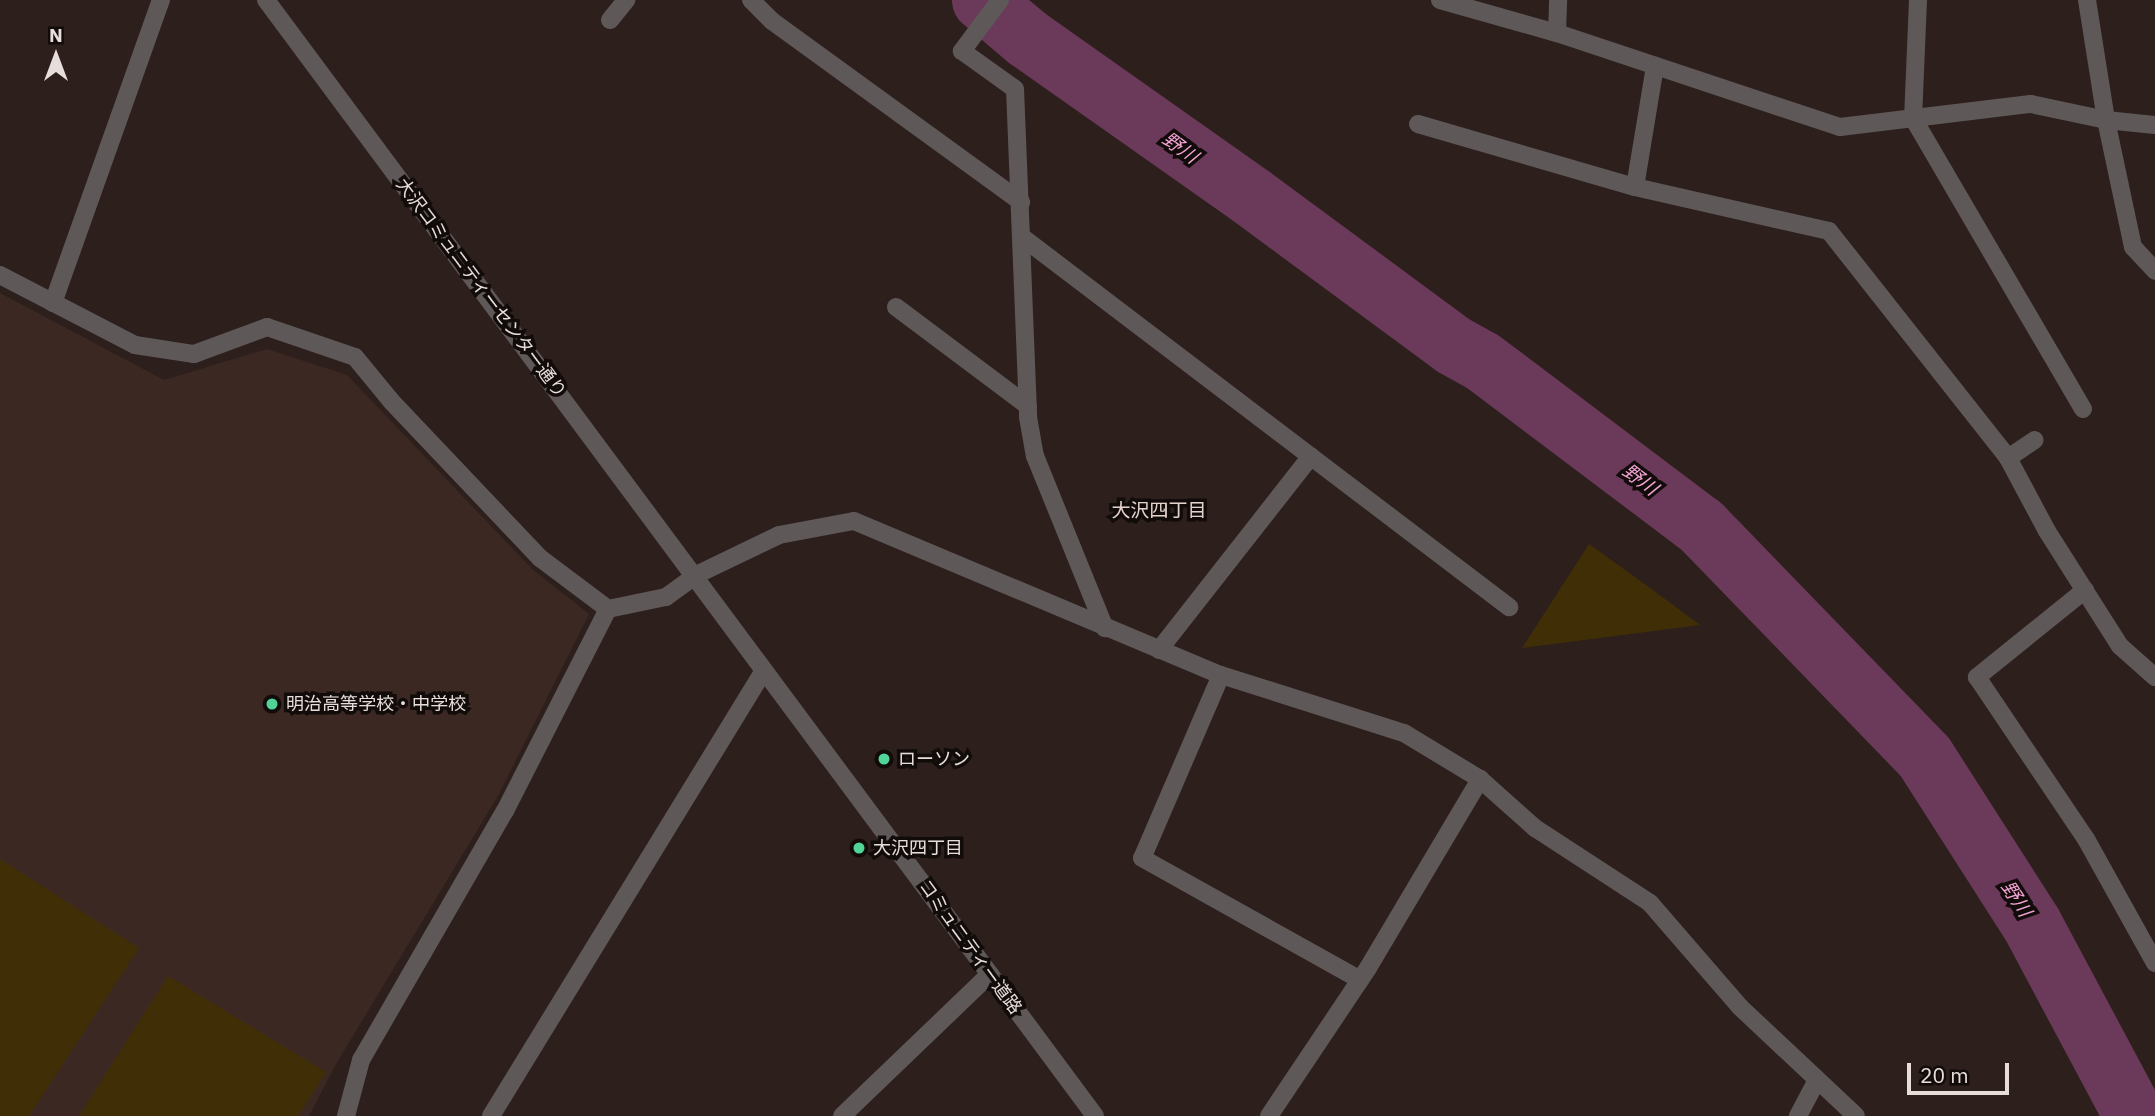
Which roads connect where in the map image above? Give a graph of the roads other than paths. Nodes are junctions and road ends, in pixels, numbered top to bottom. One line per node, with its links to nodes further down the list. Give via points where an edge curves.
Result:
1 (161, 0): 22 (street)
2 (266, 0): 29 (street, 大沢コミュニティーセンター通り)
3 (626, 0): 10 (street)
4 (751, 0): 18 (street, via 772,21)
5 (1000, 0): 18 (street, via 962,51 1015,89)
6 (1440, 0): 11 (street)
7 (1559, 0): 11 (street)
8 (1918, 0): 13 (street)
9 (2087, 0): 14 (street)
10 (610, 20)
11 (1558, 33): 12 (street)
12 (1656, 66): 13 (street, via 1840,127); 17 (street)
13 (1913, 118): 14 (street, via 2031,104); 25 (street)
14 (2106, 120): 16 (street); 20 (street, via 2133,247)
15 (1418, 124): 17 (street)
16 (2155, 125)
17 (1635, 187): 28 (street, via 1829,232)
18 (1021, 202): 19 (street)
19 (1022, 237): 24 (street); 27 (street)
20 (2155, 271)
21 (0, 275): 22 (street)
22 (53, 303): 32 (street, via 135,345 194,354 267,327 355,357 540,558)
23 (896, 307): 24 (street)
24 (1028, 406): 33 (street, via 1035,456)
25 (2083, 409)
26 (2035, 440): 28 (street)
27 (1311, 456): 31 (street); 34 (street)
28 (2008, 458): 30 (street)
29 (696, 576): 32 (street, via 666,597); 33 (street, via 779,534 854,521); 35 (street, コミュニティー道路)
30 (2085, 590): 37 (street, via 2120,646); 39 (street, via 1977,677 2086,839)
31 (1509, 607)
32 (608, 609): 43 (street, via 505,811 361,1060)
33 (1105, 628): 34 (street)
34 (1159, 650): 36 (street)
35 (763, 672): 40 (street, コミュニティー道路); 44 (street)
36 (1221, 675): 38 (street, via 1404,733); 41 (street, via 1142,858)
37 (2155, 677)
38 (1480, 779): 41 (street); 42 (street, via 1535,828 1650,903 1740,1007)
39 (2155, 963)
40 (990, 974): 45 (street); 46 (street, コミュニティー道路)
41 (1360, 980): 47 (street)
42 (1817, 1080): 48 (street); 49 (street)
43 (346, 1116)
44 (491, 1116)
45 (842, 1116)
46 (1095, 1116)
47 (1269, 1116)
48 (1798, 1116)
49 (1856, 1116)

